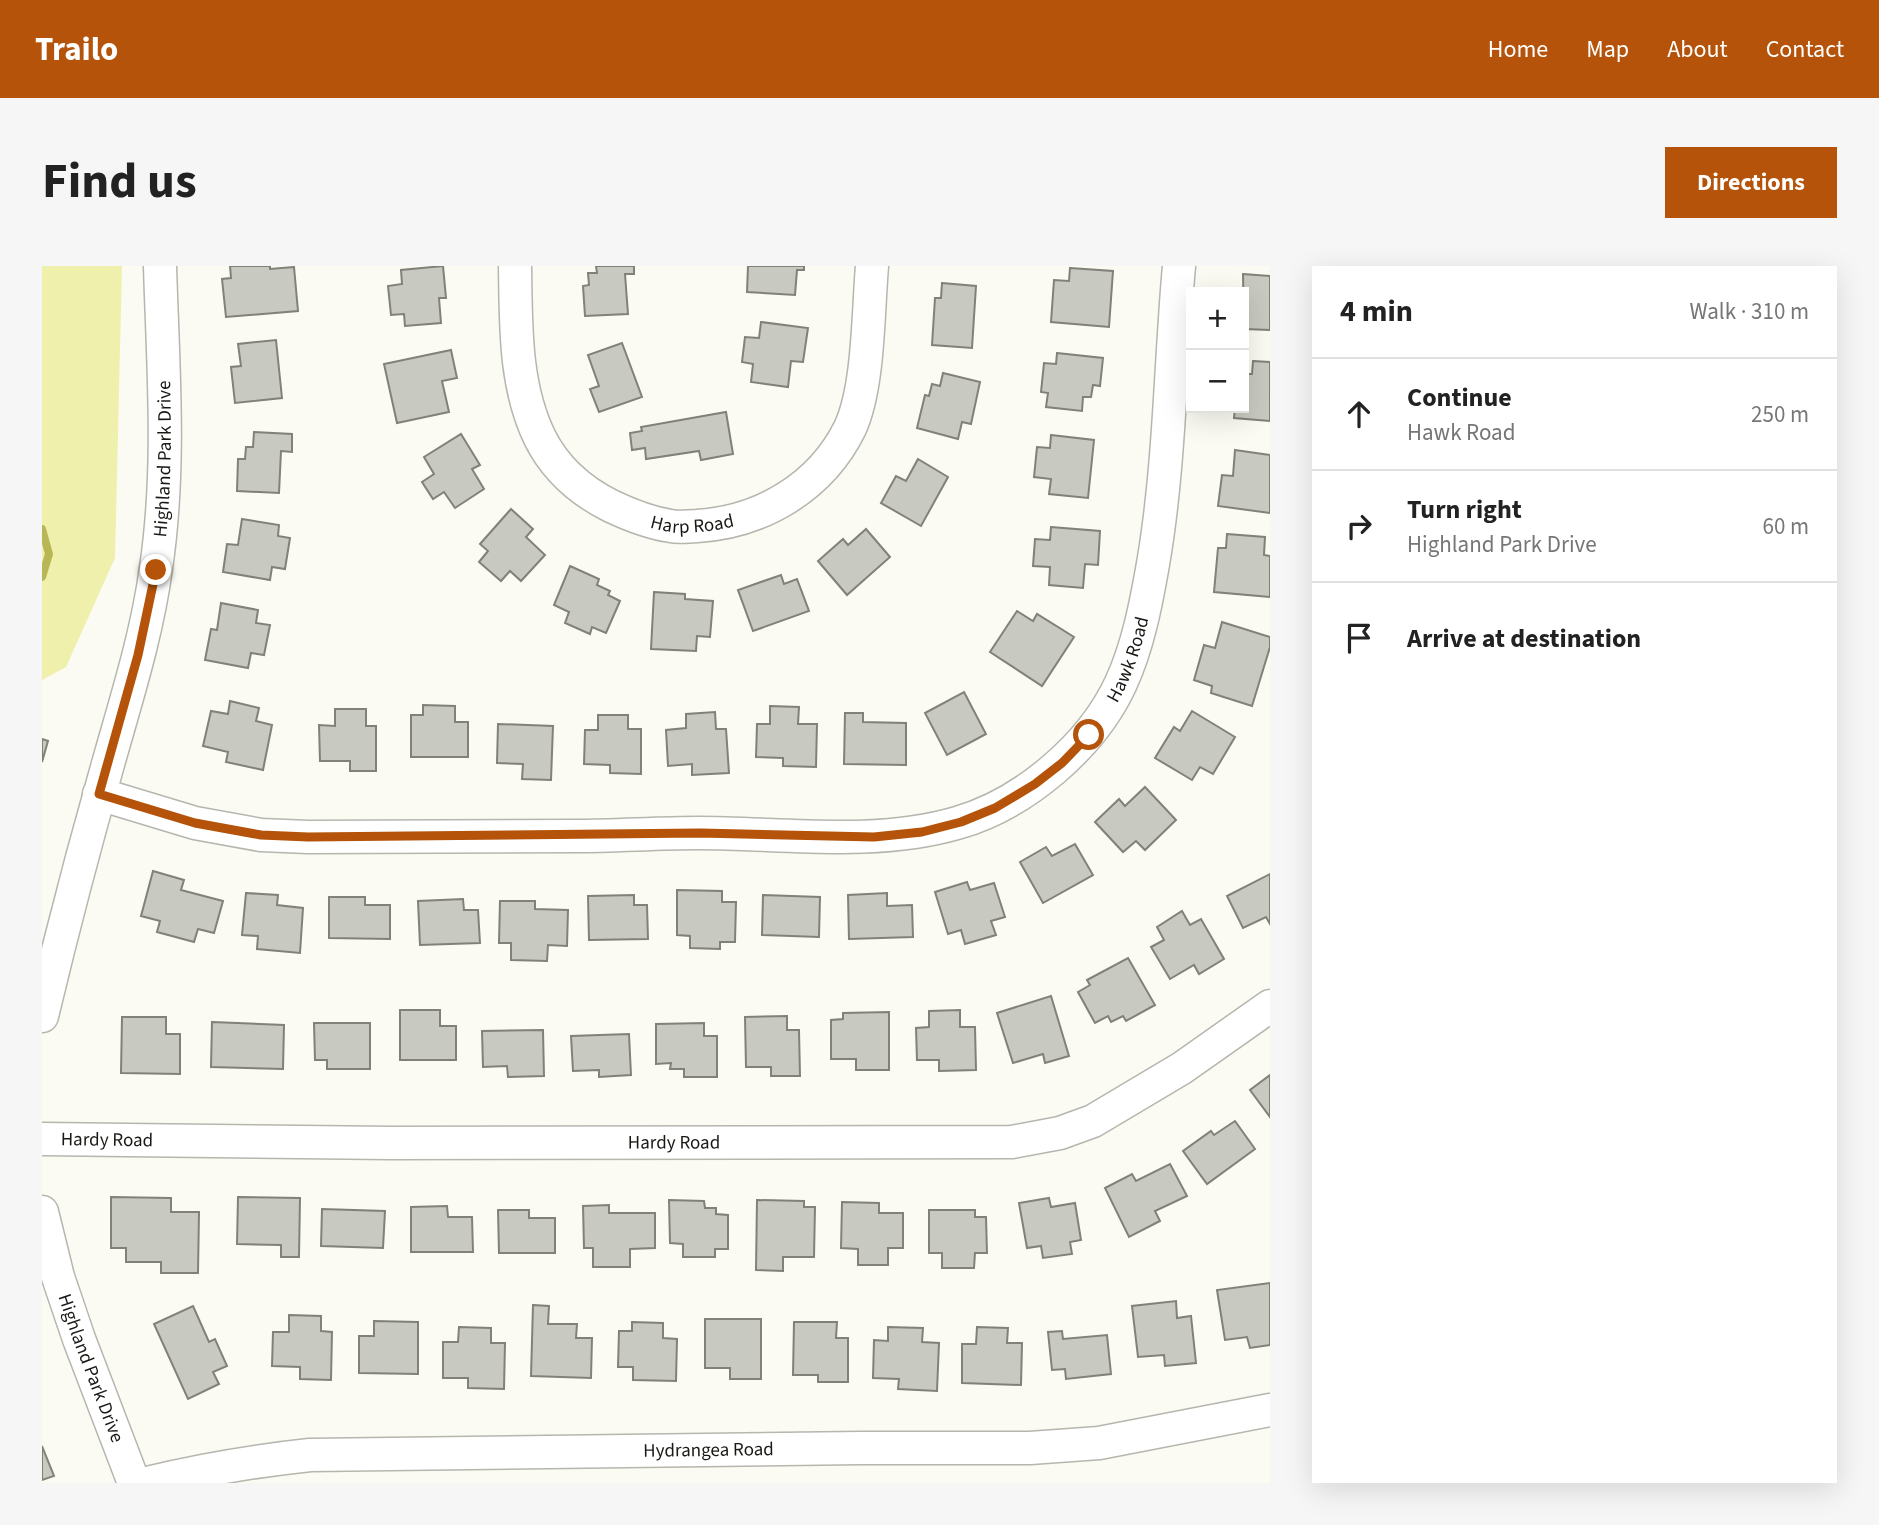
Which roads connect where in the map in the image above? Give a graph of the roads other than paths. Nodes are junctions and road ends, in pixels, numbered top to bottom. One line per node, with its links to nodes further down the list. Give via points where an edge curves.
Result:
1 (160, 266): 5 (street, Highland Park Drive, via 166,418 156,570 138,655)
2 (515, 266): 3 (street, Harp Road, via 522,383 540,439 578,486 634,517 672,527 717,524 779,504 806,486 826,463 857,411)
3 (872, 266)
4 (1179, 266): 5 (street, Hawk Road, via 1163,507 1138,634 1113,699 1089,735 1035,784 995,808 922,832 874,837 700,833 308,837 261,835 195,823)
5 (99, 794): 7 (street, Highland Park Drive)
6 (1270, 1006): 8 (street, Hardy Road, via 1182,1068 1093,1121 1012,1142)
7 (42, 1016)
8 (42, 1139)
9 (42, 1212): 11 (street, Highland Park Drive, via 58,1278)
10 (1270, 1410): 12 (street, Hydrangea Road, via 1099,1443 1030,1448 310,1455)
11 (134, 1483)
12 (147, 1483)

